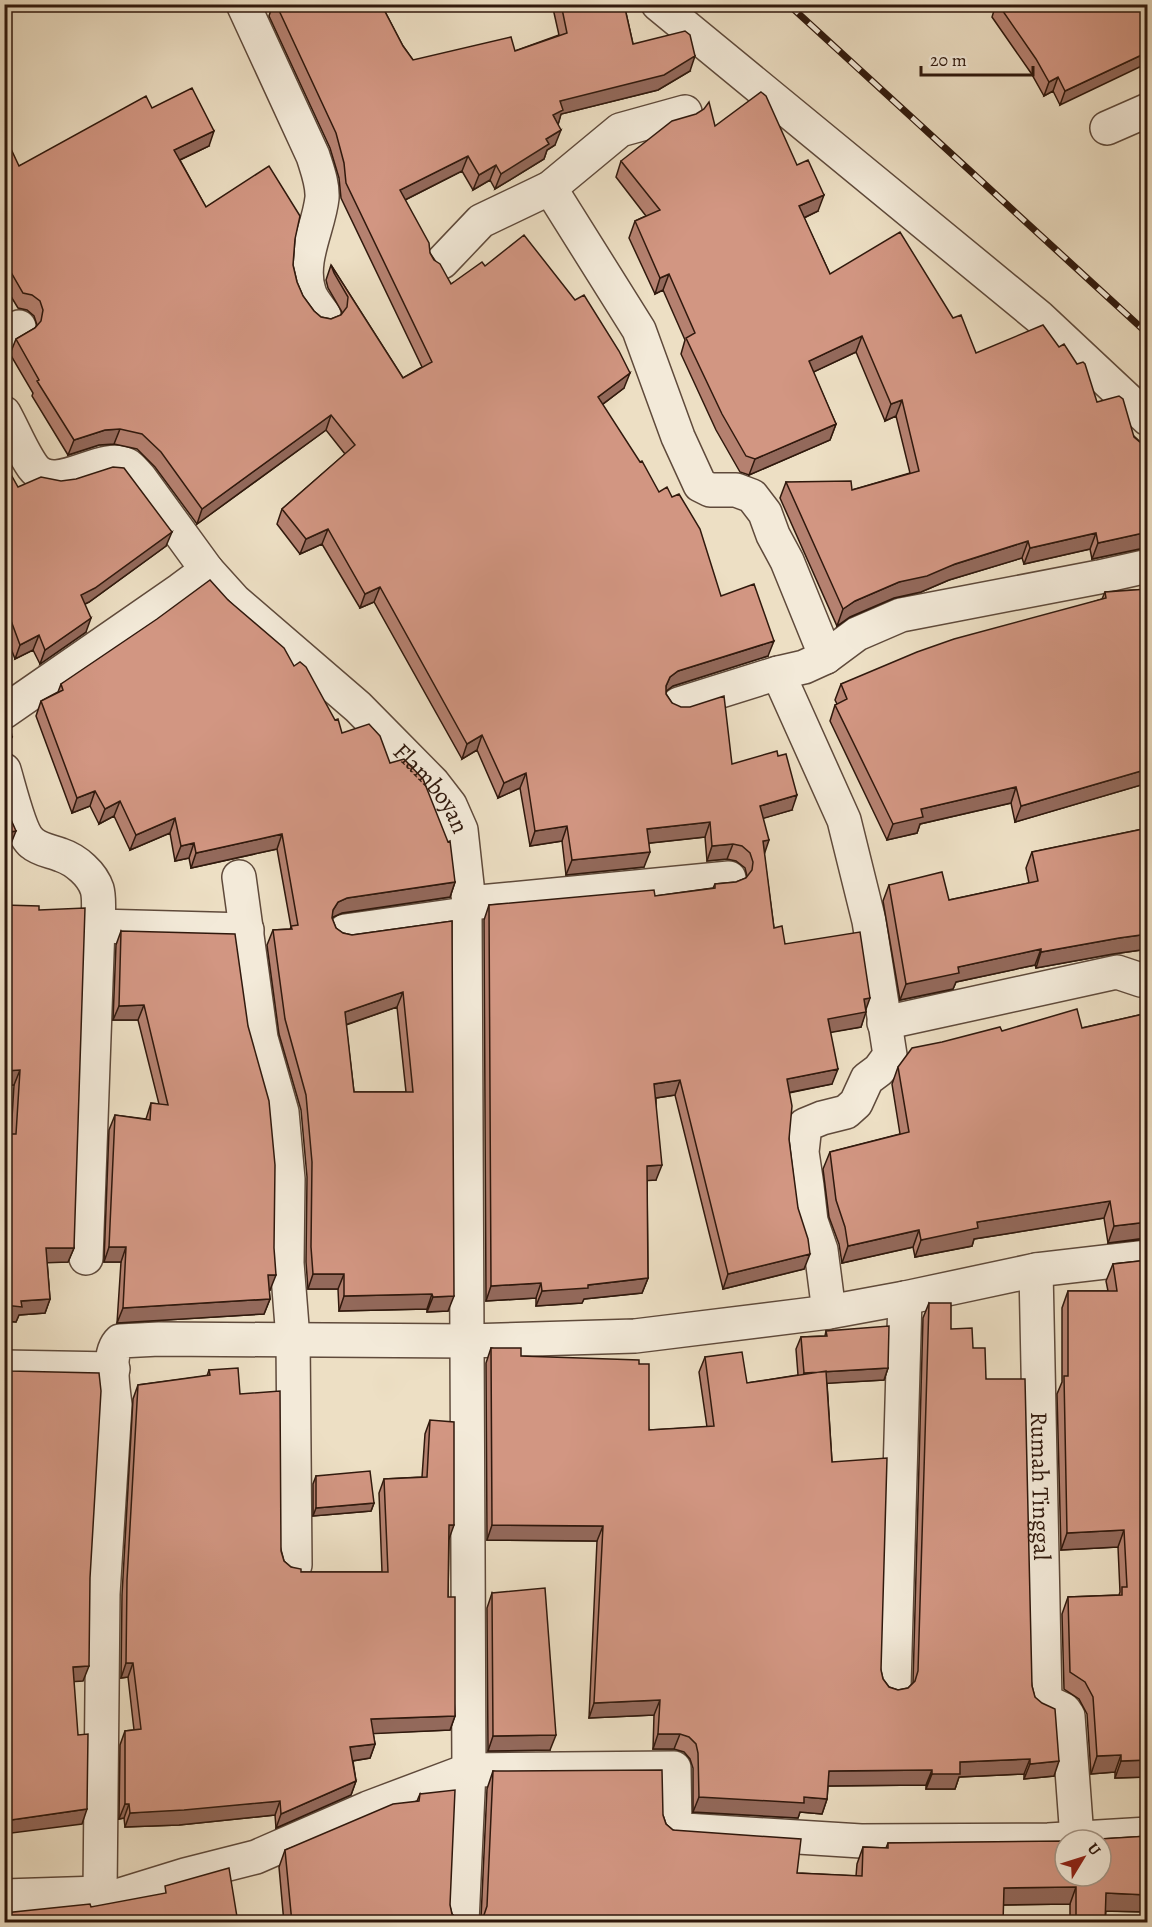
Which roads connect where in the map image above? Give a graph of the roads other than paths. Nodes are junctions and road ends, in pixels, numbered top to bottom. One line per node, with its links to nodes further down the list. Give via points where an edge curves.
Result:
1 (243, 4): 8 (street, via 319,177 322,196 307,277 309,292)
2 (658, 4): 10 (street, via 1039,316)
3 (1148, 110): 5 (street)
4 (685, 112): 6 (street, via 620,130)
5 (1107, 128)
6 (550, 188): 7 (street, via 481,221); 13 (street, via 639,330 678,437 700,484 710,490 736,490 752,496 765,513)
7 (442, 262)
8 (324, 315)
9 (4, 413): 12 (street, Flamboyan, via 34,469 46,477 114,462 126,465 140,478)
10 (1148, 419)
11 (1148, 566): 13 (street, via 901,615 857,634)
12 (207, 570): 16 (street); 20 (street, Flamboyan, via 235,601 358,707 433,783 461,830)
13 (826, 657): 14 (street)
14 (778, 673): 15 (street); 25 (street, via 844,820 869,921)
15 (679, 704)
16 (4, 712)
17 (4, 770): 21 (street, via 30,842 64,856 90,876 97,890)
18 (239, 877): 22 (street)
19 (729, 878): 20 (street)
20 (467, 909): 23 (street); 32 (street, Flamboyan)
21 (98, 926): 22 (street); 27 (street)
22 (247, 930): 31 (street, via 261,1038 282,1112)
23 (345, 931)
24 (1148, 979): 25 (street, via 1117,972)
25 (884, 1023): 30 (street, via 890,1055 879,1071 867,1079 856,1103 846,1112 805,1125 803,1134 811,1221 821,1250)
26 (1148, 1257): 28 (street)
27 (86, 1258)
28 (1036, 1270): 29 (street); 38 (street, Rumah Tinggal, via 1045,1701 1068,1716)
29 (905, 1298): 30 (street); 36 (street)
30 (829, 1312): 32 (street, via 635,1336)
31 (293, 1339): 32 (street); 34 (street, via 120,1341 114,1348); 35 (street)
32 (468, 1341): 37 (street, Flamboyan)
33 (4, 1367): 34 (street)
34 (113, 1369): 43 (street, via 115,1405 103,1594)
35 (295, 1564)
36 (894, 1686)
37 (469, 1770): 41 (street, via 674,1768 675,1831 861,1841); 43 (street, via 368,1808 256,1857 185,1875); 44 (street, Flamboyan)
38 (1076, 1828)
39 (1148, 1834): 40 (street)
40 (1113, 1836)
41 (1053, 1838)
42 (4, 1896): 43 (street)
43 (112, 1904)
44 (462, 1923)

